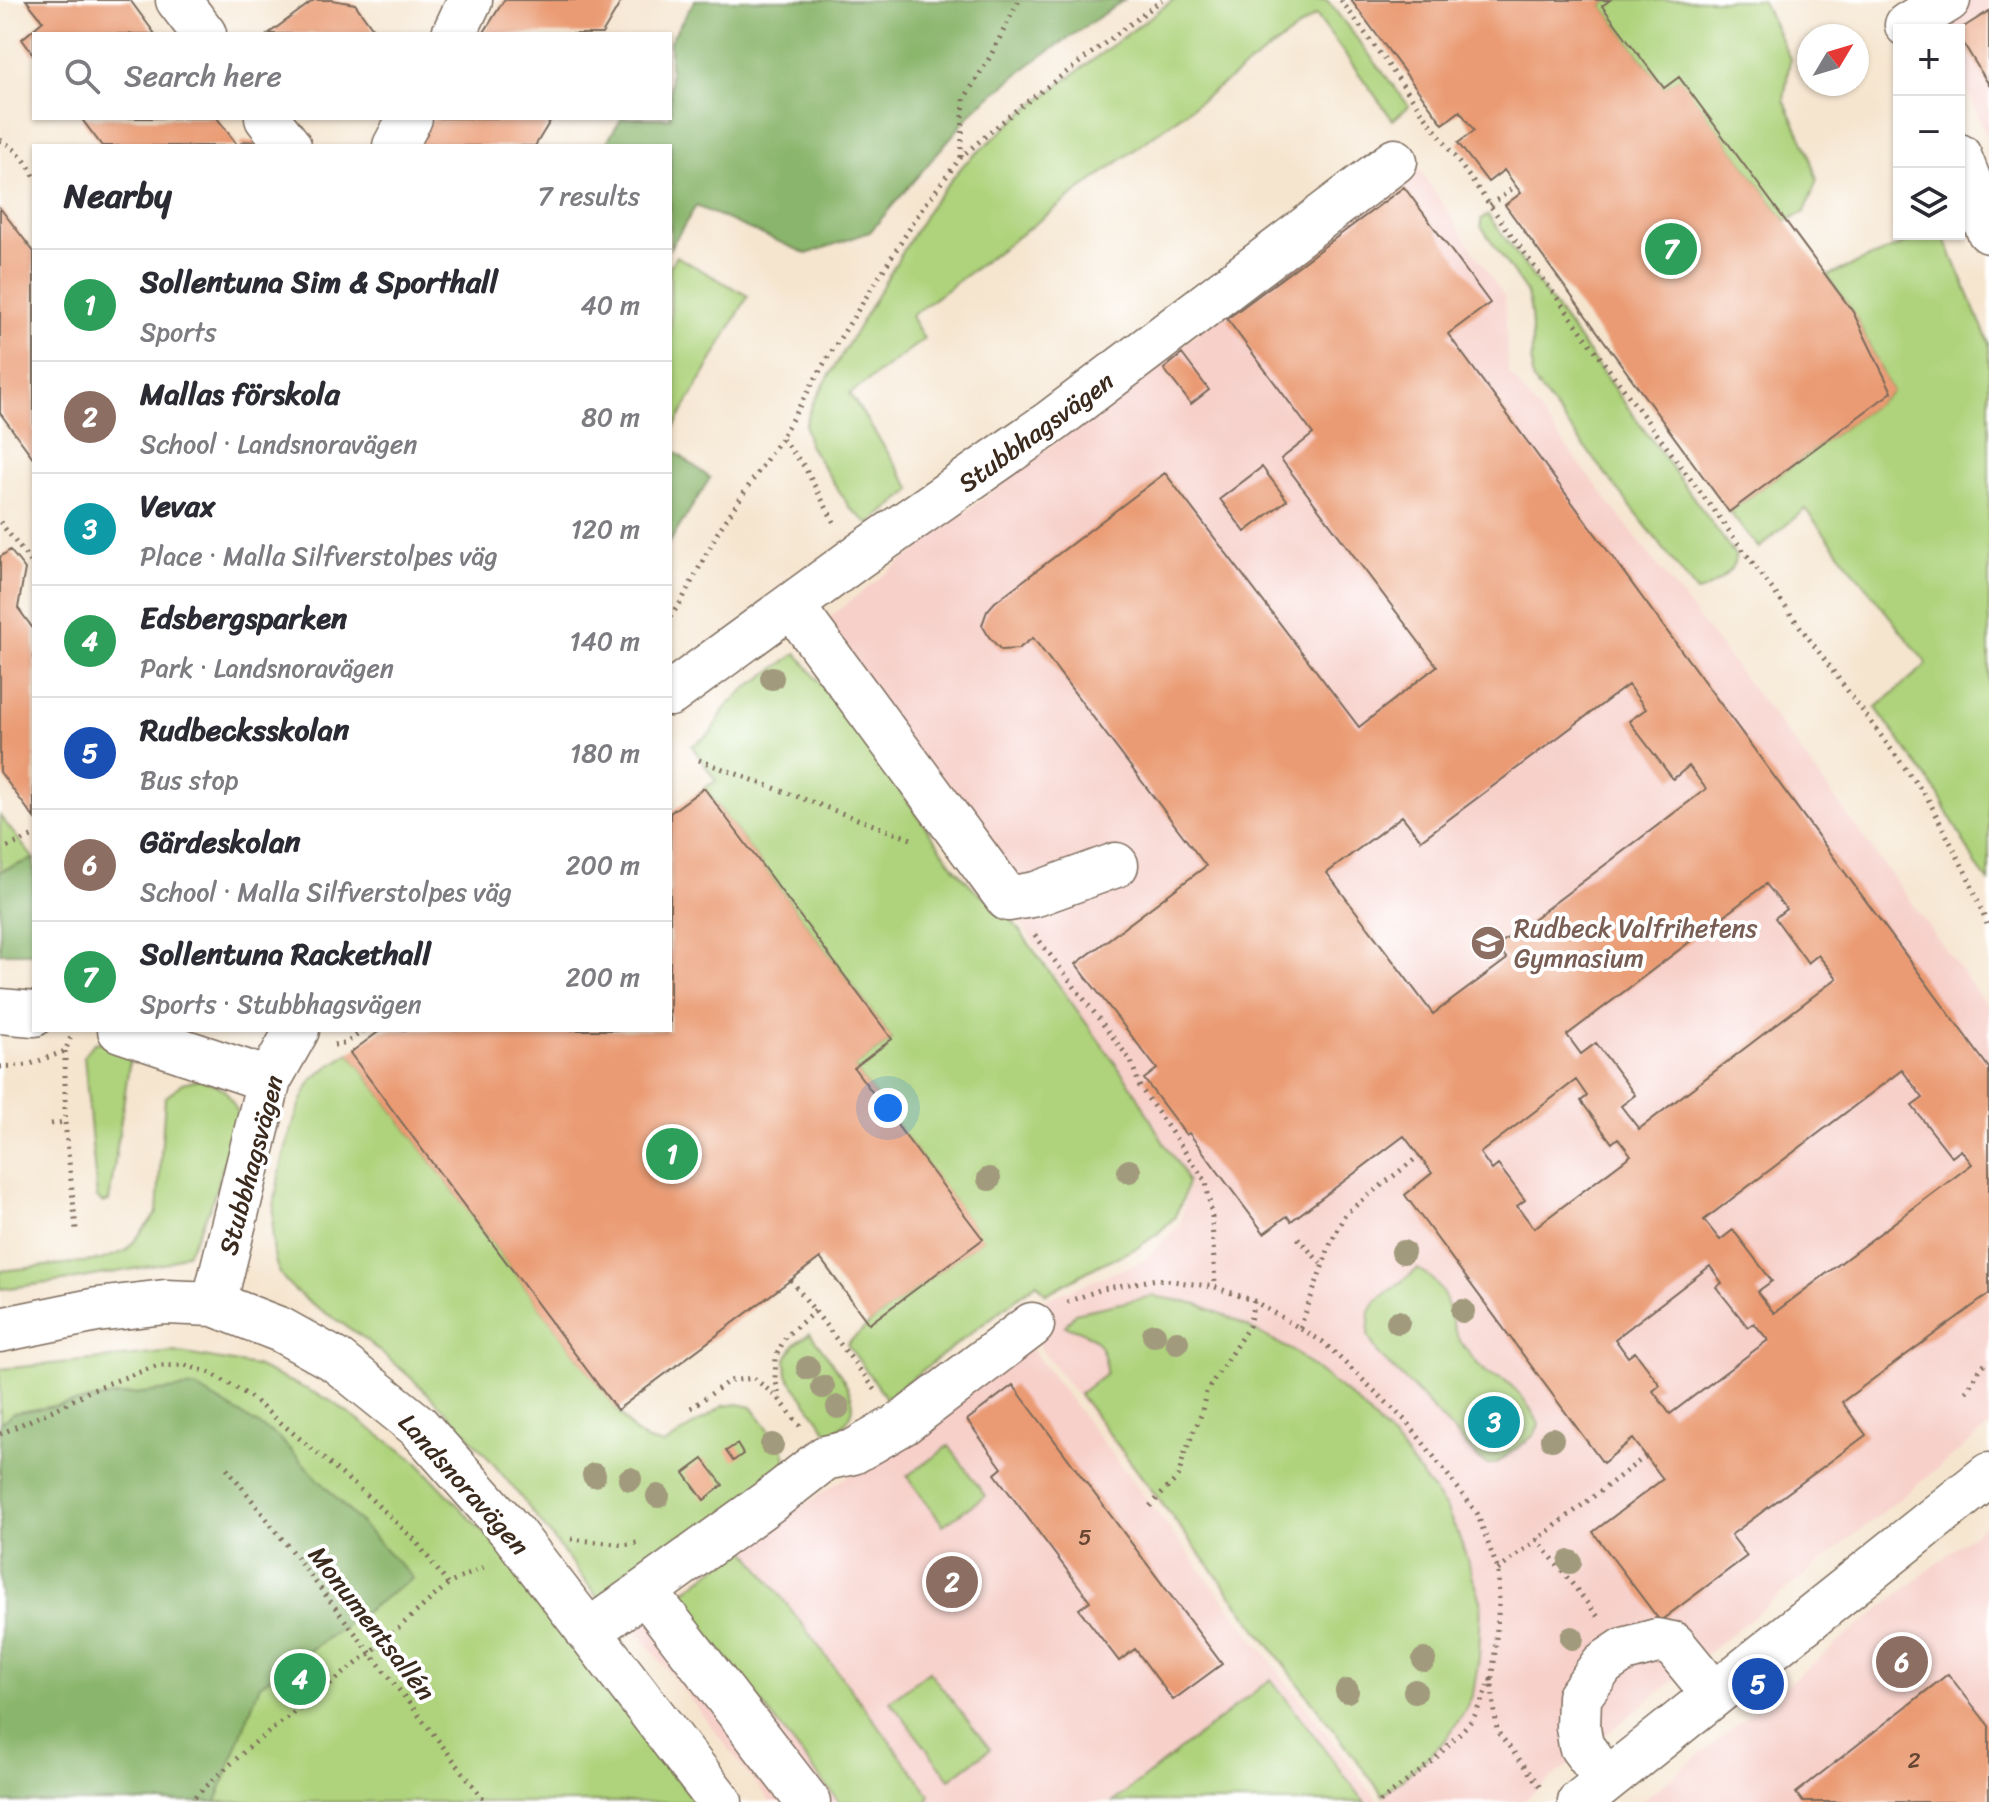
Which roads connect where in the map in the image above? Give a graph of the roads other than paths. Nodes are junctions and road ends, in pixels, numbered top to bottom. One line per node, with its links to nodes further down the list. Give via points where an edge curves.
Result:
1 (178, 0): 5 (street)
2 (470, 0): 6 (street)
3 (1948, 0): 4 (street)
4 (1903, 18)
5 (202, 32)
6 (455, 32)
7 (269, 120): 9 (street)
8 (409, 120): 10 (street)
9 (287, 144)
10 (396, 144)
11 (1395, 161): 14 (street, Stubbhagsvägen, via 1051,422)
12 (1964, 168): 13 (street)
13 (1989, 231)
14 (792, 606): 15 (street, Stubbhagsvägen); 16 (street, via 1008,899)
15 (672, 693)
16 (1116, 865)
17 (0, 1011): 18 (street)
18 (32, 1014)
19 (126, 1032): 21 (street)
20 (309, 1038): 21 (street, Stubbhagsvägen)
21 (269, 1080): 22 (street, Stubbhagsvägen)
22 (214, 1304): 24 (street, Landsnoravägen, via 165,1302 97,1310); 27 (street, Landsnoravägen, via 281,1330 337,1361 418,1426 512,1532)
23 (1032, 1325): 26 (street, via 903,1423 853,1452 825,1458)
24 (0, 1330)
25 (1989, 1475): 28 (street)
26 (645, 1591): 27 (street); 31 (street)
27 (588, 1632): 30 (street, Landsnoravägen)
28 (1714, 1694): 29 (street); 29 (street, via 1673,1644 1657,1641 1624,1650 1603,1664 1579,1697)
29 (1579, 1794)
30 (720, 1802)
31 (808, 1802)

